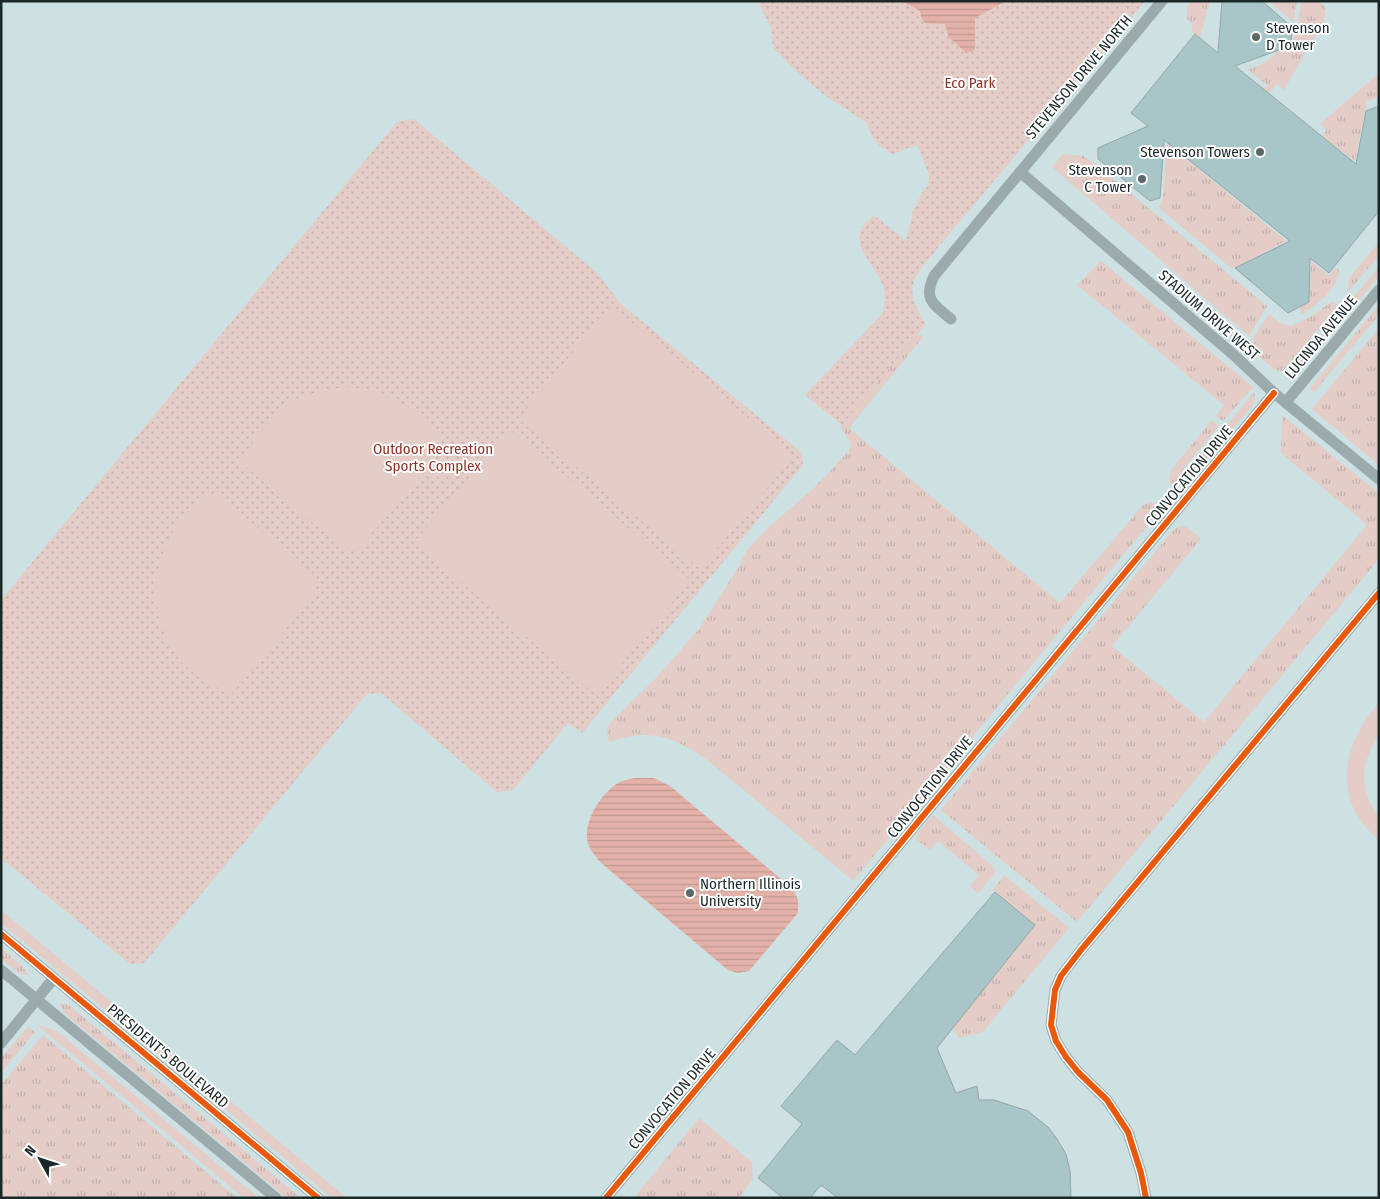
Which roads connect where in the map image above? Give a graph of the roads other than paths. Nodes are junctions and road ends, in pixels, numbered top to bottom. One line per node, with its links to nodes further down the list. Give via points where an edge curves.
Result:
1 (1162, 1): 2 (street, STEVENSON DRIVE NORTH)
2 (1020, 172): 4 (street, STEVENSON DRIVE NORTH, via 934,276 928,288 934,304); 5 (street, STADIUM DRIVE WEST)
3 (1379, 290): 6 (street, LUCINDA AVENUE)
4 (951, 319)
5 (1274, 393): 6 (street, STADIUM DRIVE WEST); 16 (street, CONVOCATION DRIVE)
6 (1286, 402): 7 (street, STADIUM DRIVE WEST)
7 (1379, 479)
8 (1379, 592): 17 (street, via 1081,950 1061,976 1055,990 1051,1025 1056,1041 1078,1072 1107,1100 1128,1132)
9 (1, 934): 11 (street, PRESIDENT'S BOULEVARD)
10 (1, 970): 12 (street)
11 (54, 978): 12 (street); 15 (street, PRESIDENT'S BOULEVARD)
12 (36, 1000): 13 (street); 14 (street)
13 (1, 1043)
14 (276, 1198)
15 (318, 1198)
16 (606, 1198)
17 (1146, 1198)

